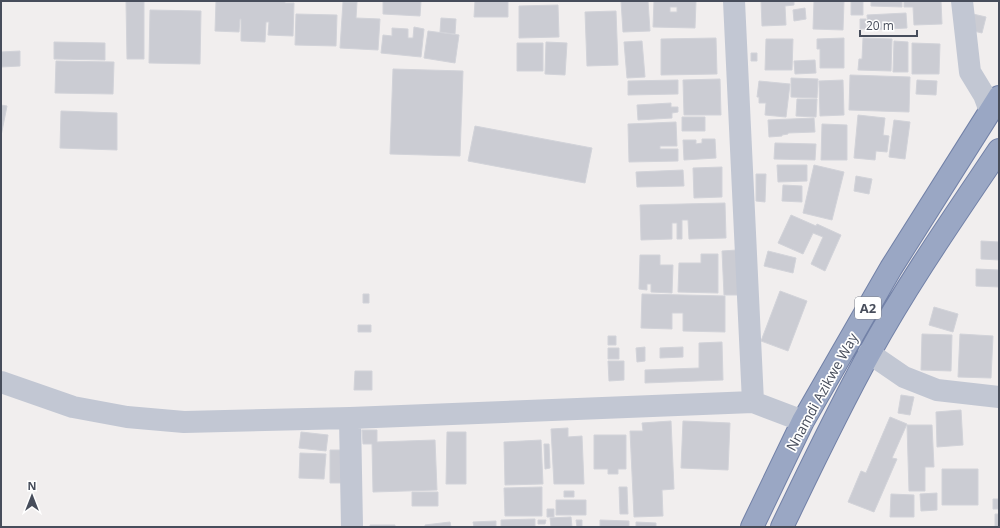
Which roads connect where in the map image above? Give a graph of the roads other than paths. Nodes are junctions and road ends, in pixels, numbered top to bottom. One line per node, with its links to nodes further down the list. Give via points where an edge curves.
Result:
1 (734, 1): 8 (street)
2 (962, 1): 3 (street, via 970,72 984,95)
3 (994, 104): 10 (highway, Nnamdi Azikwe Way / A2, via 891,268)
4 (999, 150): 5 (highway, Nnamdi Azikwe Way / A2, via 920,269)
5 (869, 353): 7 (street, via 904,377 937,390); 13 (highway, Nnamdi Azikwe Way / A2, via 828,430)
6 (1, 382): 9 (street, via 73,407 127,417 184,422)
7 (999, 397)
8 (752, 402): 9 (street); 10 (street)
9 (350, 418): 11 (street)
10 (803, 421): 12 (highway, Nnamdi Azikwe Way / A2)
11 (352, 527)
12 (752, 527)
13 (782, 527)

